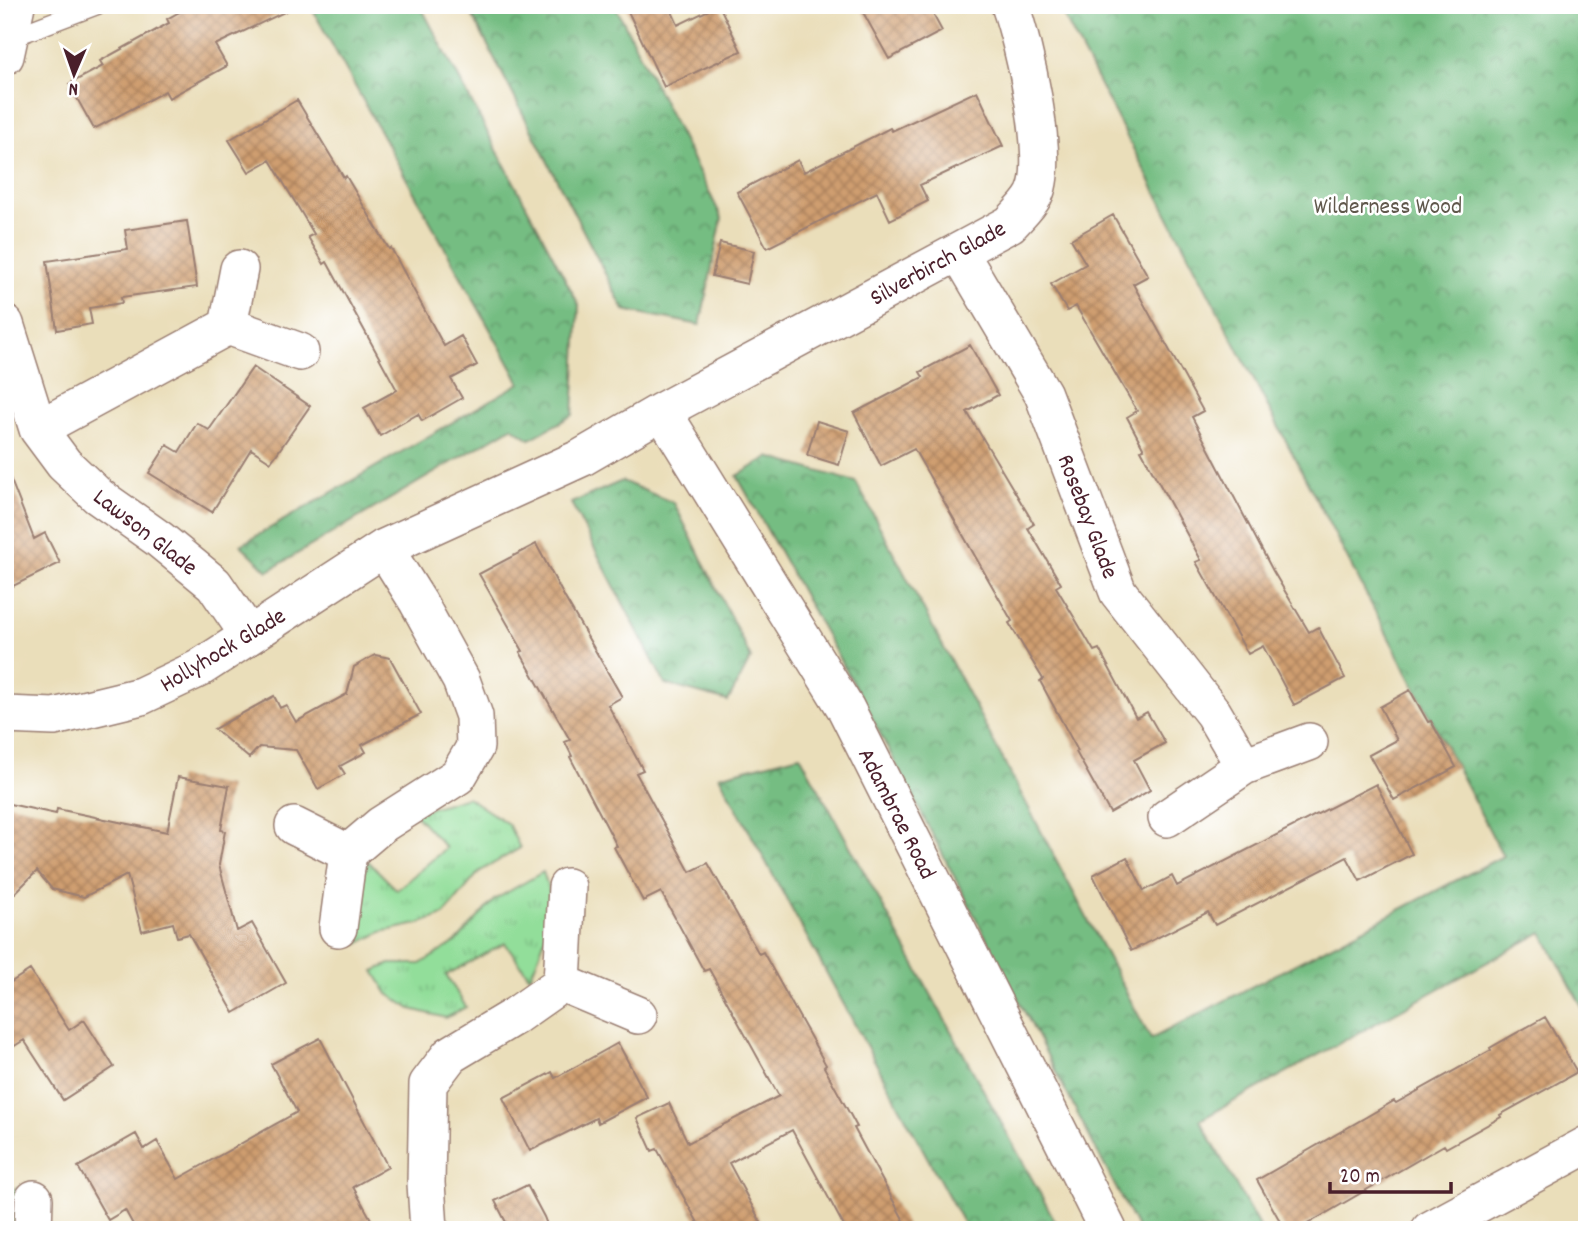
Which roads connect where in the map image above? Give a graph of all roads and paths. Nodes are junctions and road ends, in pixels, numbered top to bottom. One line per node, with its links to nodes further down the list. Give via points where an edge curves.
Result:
1 (97, 5): 3 (lane)
2 (1010, 5): 4 (street, Silverbirch Glade, via 1031,86 1041,151 1035,194 1010,225)
3 (10, 33)
4 (959, 251): 9 (street, Silverbirch Glade); 15 (street, Rosebay Glade, via 1043,394 1118,592 1213,713)
5 (239, 269): 7 (street)
6 (5, 324): 10 (street, Lawson Glade)
7 (228, 326): 8 (street); 10 (street)
8 (300, 352)
9 (662, 411): 11 (street, Hollyhock Glade, via 581,458); 25 (street, Adambrae Road, via 846,709)
10 (38, 429): 12 (street, Lawson Glade, via 64,464 98,496 214,584)
11 (384, 548): 12 (street, Hollyhock Glade); 18 (street, via 461,680 474,716 475,747 458,776 381,825)
12 (249, 635): 13 (street, Hollyhock Glade, via 198,669 141,696 54,717)
13 (5, 715)
14 (1309, 742): 15 (street)
15 (1244, 765): 16 (street)
16 (1167, 818)
17 (294, 825): 18 (street)
18 (348, 853): 20 (street)
19 (568, 887): 21 (street)
20 (338, 928)
21 (562, 983): 22 (street); 24 (street, via 450,1055 428,1084)
22 (638, 1015)
23 (1587, 1145): 26 (street)
24 (429, 1230)
25 (1108, 1230)
26 (1430, 1230)

